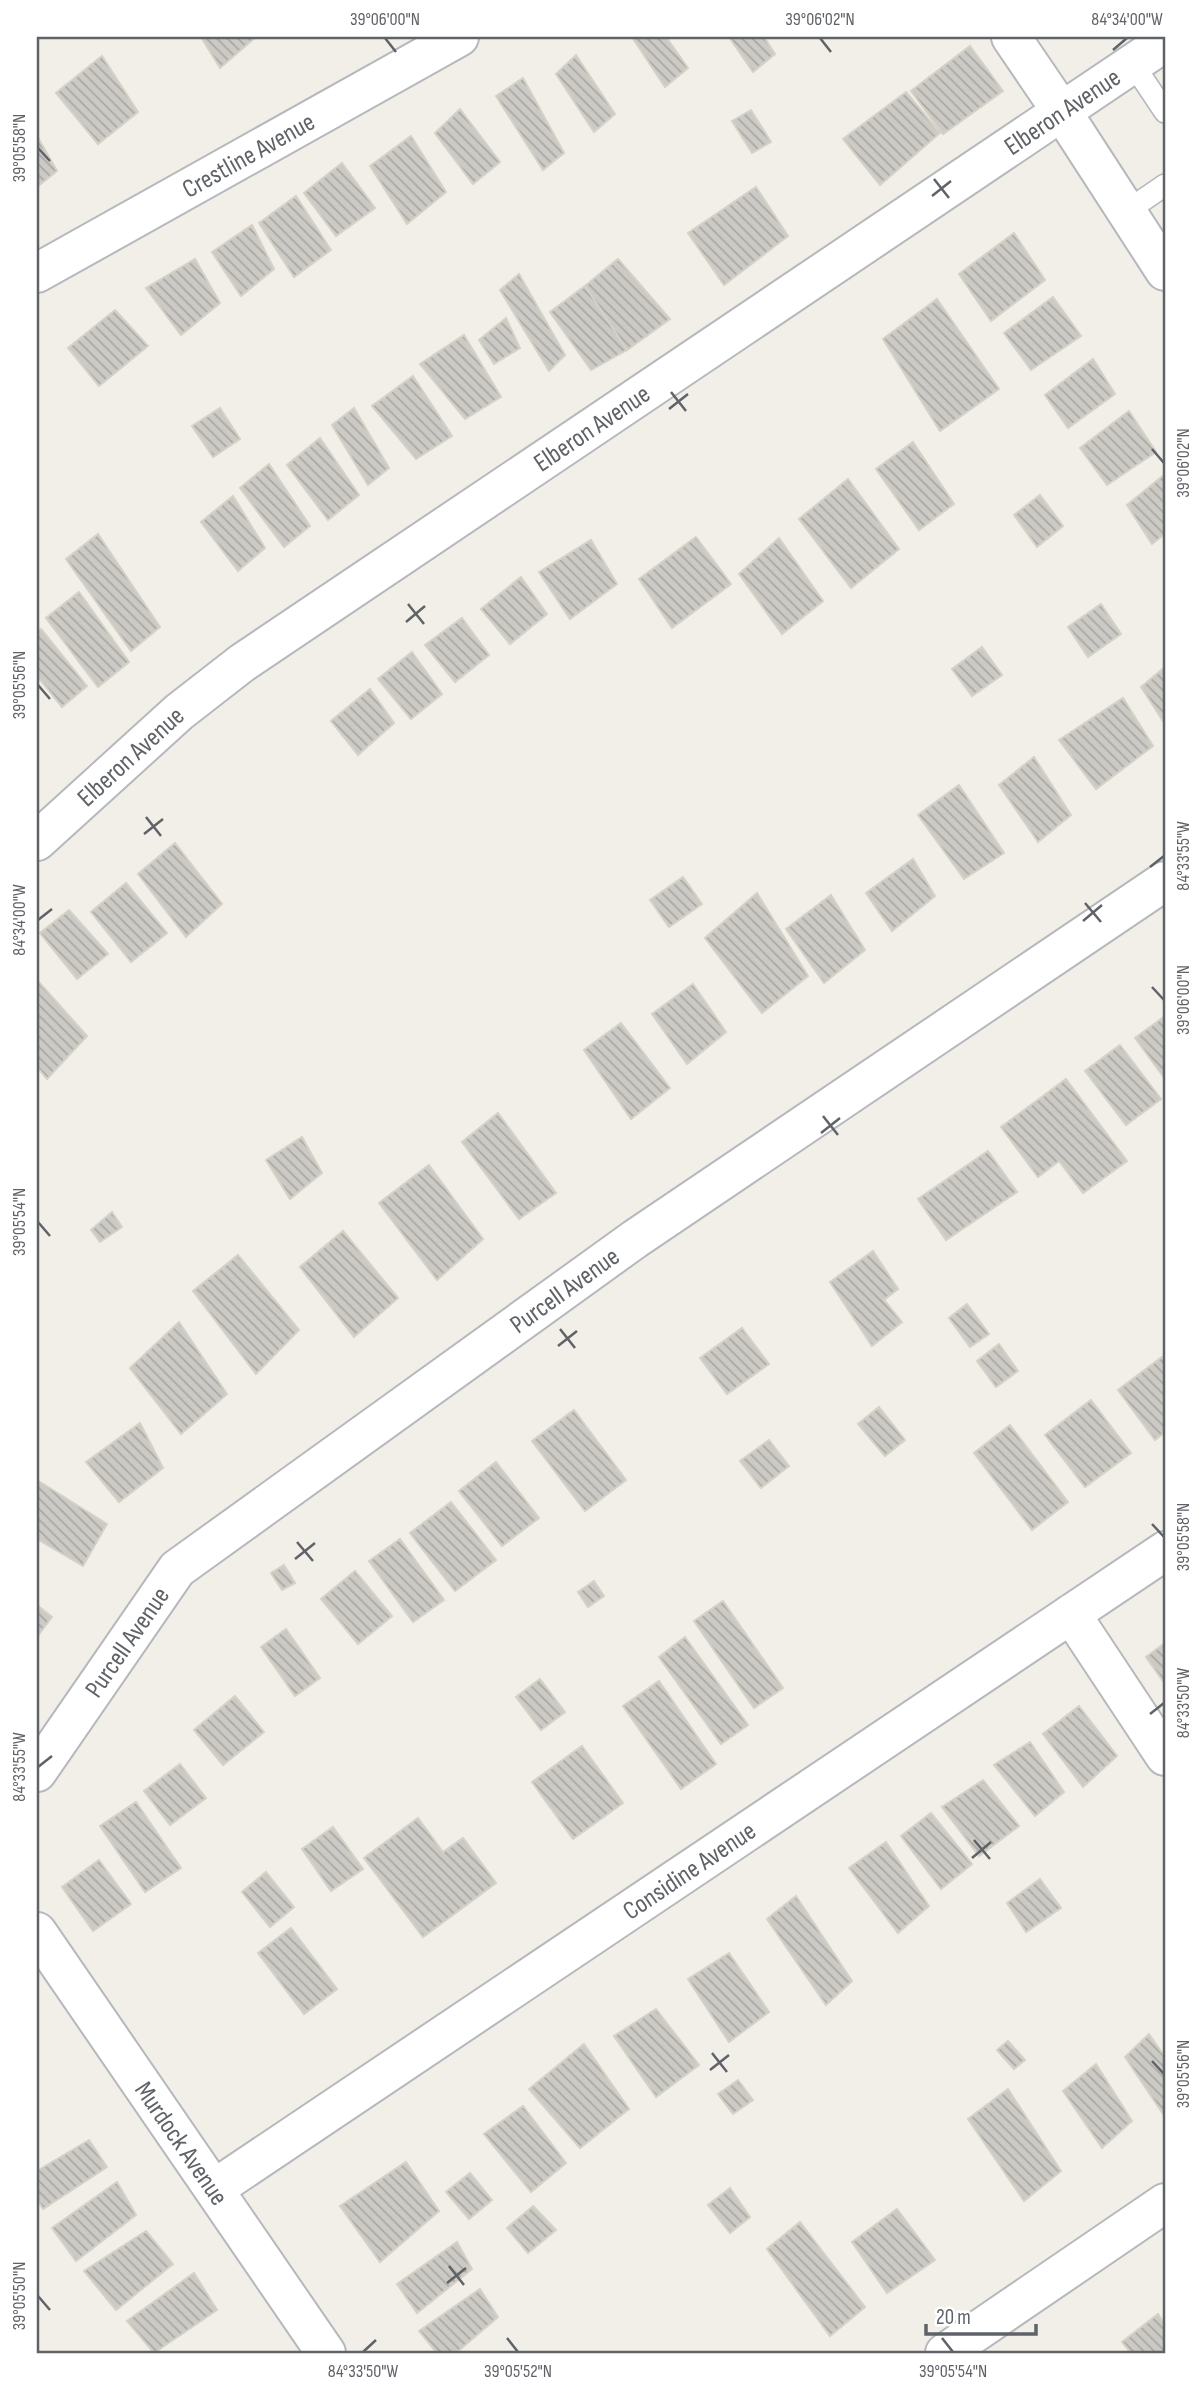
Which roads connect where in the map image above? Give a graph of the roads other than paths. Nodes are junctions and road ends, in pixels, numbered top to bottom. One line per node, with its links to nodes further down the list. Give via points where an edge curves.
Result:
1 (459, 37): 10 (street, Crestline Avenue)
2 (1011, 37): 5 (street)
3 (1165, 41): 4 (street, Elberon Avenue)
4 (1133, 64): 5 (street, Elberon Avenue); 6 (lane)
5 (1062, 112): 8 (street); 11 (street, Elberon Avenue, via 242,663 179,712)
6 (1165, 112)
7 (1165, 184): 8 (lane)
8 (1127, 211): 9 (street)
9 (1165, 271)
10 (37, 273)
11 (37, 841)
12 (1165, 881): 16 (street, Purcell Avenue, via 635,1239 177,1569)
13 (1165, 1551): 14 (street, Considine Avenue)
14 (1070, 1614): 15 (street); 18 (street, Considine Avenue)
15 (1165, 1756)
16 (37, 1772)
17 (37, 1932): 18 (street, Murdock Avenue)
18 (214, 2189): 20 (street, Murdock Avenue)
19 (1165, 2203): 21 (street)
20 (326, 2353)
21 (945, 2353)

